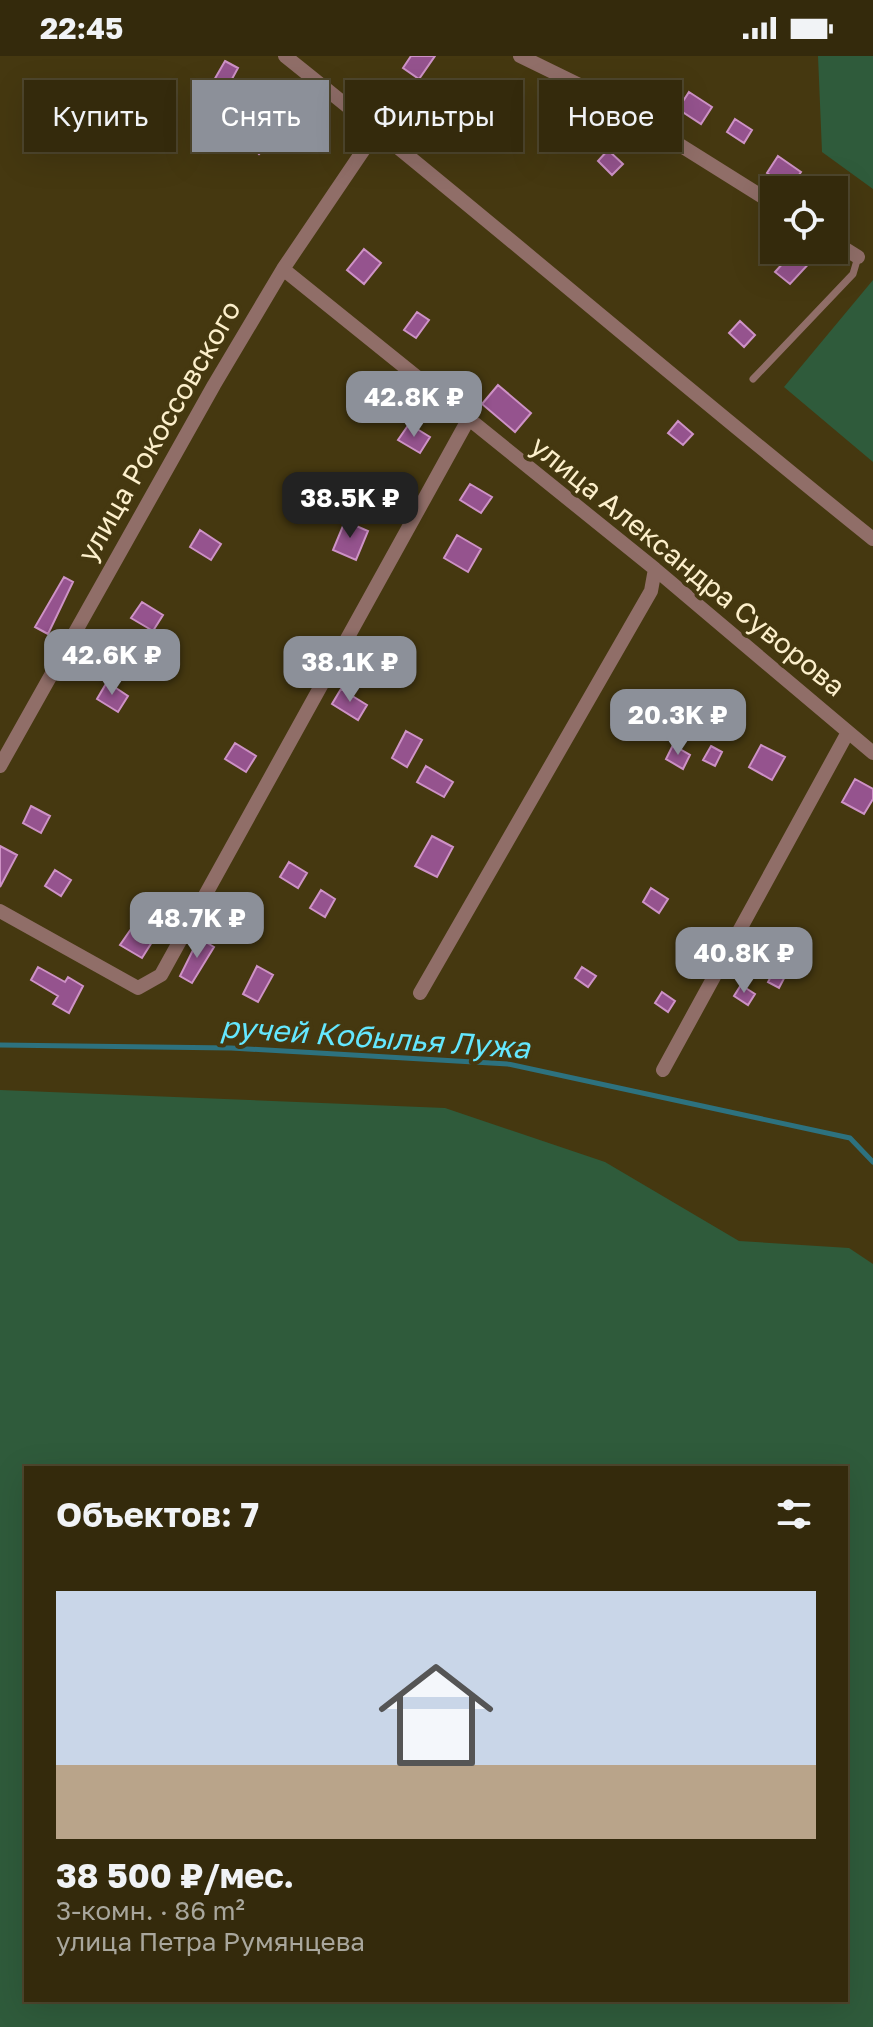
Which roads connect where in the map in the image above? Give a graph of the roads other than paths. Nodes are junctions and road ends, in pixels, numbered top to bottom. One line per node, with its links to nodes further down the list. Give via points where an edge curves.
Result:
1 (285, 56): 3 (street)
2 (520, 56): 6 (street, via 600,95)
3 (345, 104)
4 (362, 152): 9 (street, улица Рокоссовского)
5 (404, 152): 12 (street)
6 (760, 195)
7 (848, 251): 8 (street)
8 (858, 257): 10 (lane, via 853,274)
9 (283, 269): 11 (street, улица Александра Суворова); 16 (street, улица Рокоссовского)
10 (753, 379)
11 (468, 420): 13 (street, улица Александра Суворова); 17 (street, via 161,975 138,988)
12 (873, 539)
13 (655, 569): 14 (street, улица Александра Суворова); 18 (street, via 651,591)
14 (848, 732): 15 (street, улица Александра Суворова); 19 (street)
15 (873, 753)
16 (0, 766)
17 (0, 911)
18 (420, 993)
19 (663, 1070)

